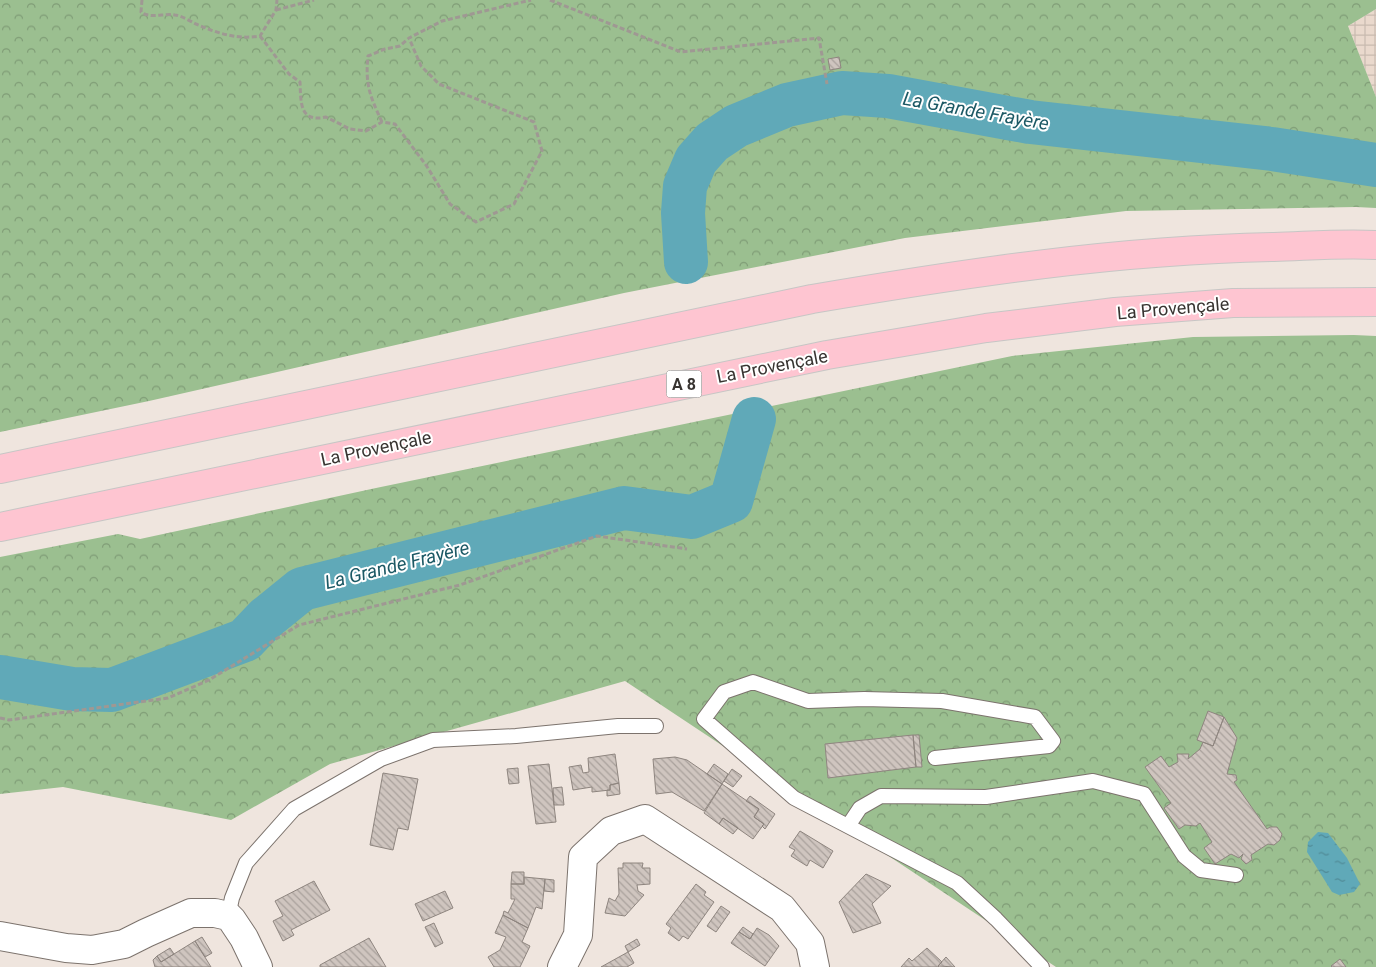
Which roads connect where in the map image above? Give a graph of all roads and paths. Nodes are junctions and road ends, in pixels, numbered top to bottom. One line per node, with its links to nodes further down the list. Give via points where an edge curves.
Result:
1 (142, 0): 7 (path, via 141,12 146,15 175,15 234,37)
2 (277, 0): 6 (path)
3 (314, 0): 6 (path)
4 (531, 0): 8 (path, via 442,21)
5 (550, 0): 9 (path, via 680,52 819,38)
6 (276, 10): 7 (path)
7 (260, 36): 10 (path, via 289,74 300,82 301,105 307,116 315,119 326,116 350,129 366,130)
8 (409, 38): 10 (path, via 400,46 368,56 366,78 371,100); 10 (path, via 421,66 439,84 534,122 542,151 514,204 476,222 450,204 395,124)
9 (826, 84)
10 (382, 122)
11 (1376, 245): 13 (highway, via 1140,253 1014,266 900,284 812,299)
12 (1376, 302): 14 (highway, La Provençale / A 8, via 1233,303 1116,312 986,328 817,357)
13 (0, 469)
14 (0, 527)
15 (687, 549): 16 (path, via 597,536 460,585 299,624 209,680 168,698 9,720)
16 (0, 718)
17 (656, 726): 21 (lane, via 433,740 381,759 294,809 246,863)
18 (935, 758): 19 (lane, via 1049,746 1052,741 1035,717 942,701 808,701 753,682 724,692 704,719 794,798)
19 (848, 826): 20 (lane, via 860,808 881,796 986,797 1093,781 1144,794 1184,856 1201,870); 26 (lane, via 957,883)
20 (1236, 875)
21 (228, 916): 22 (street, via 191,913 124,944 92,950); 23 (street, via 244,938)
22 (0, 936)
23 (258, 967)
24 (562, 967): 25 (street, via 578,935 583,857 611,831 645,819 782,908 810,943)
25 (815, 967)
26 (1042, 967)

